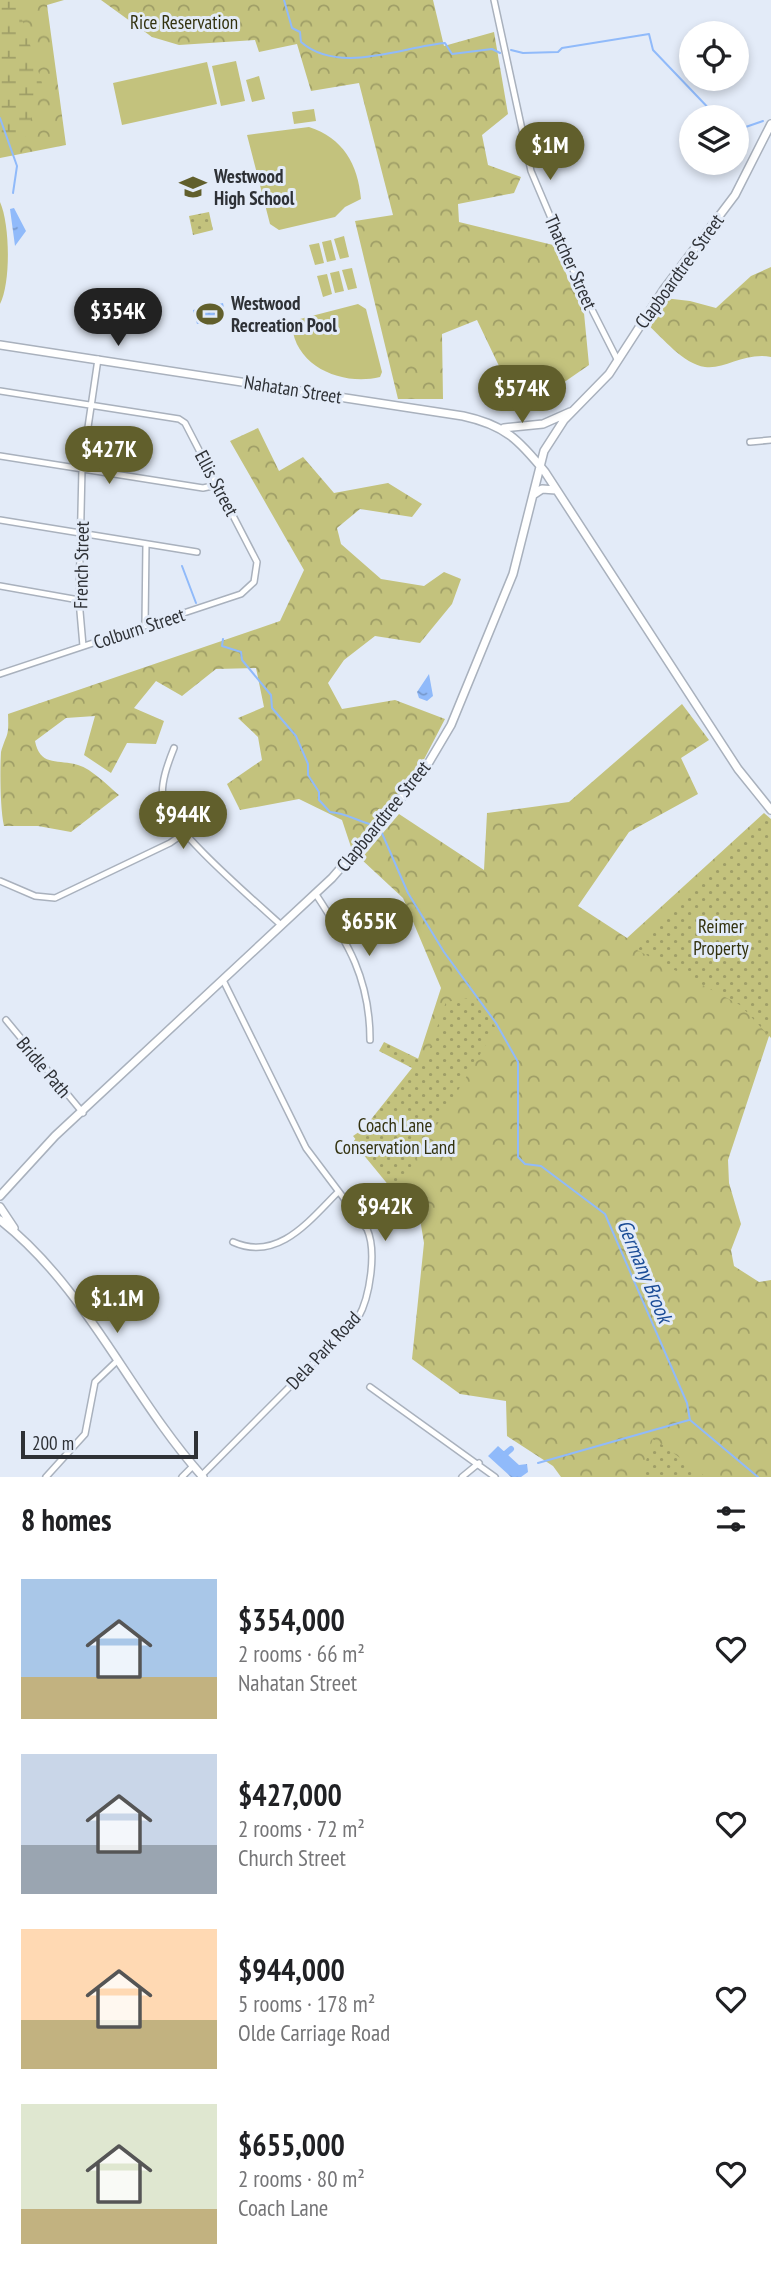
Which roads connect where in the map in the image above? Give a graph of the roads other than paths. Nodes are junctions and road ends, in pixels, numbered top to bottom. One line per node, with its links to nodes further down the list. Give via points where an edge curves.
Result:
1 (495, 0): 5 (street, Thatcher Street, via 531,171)
2 (771, 124): 5 (main road, Clapboardtree Street, via 735,195)
3 (0, 345): 4 (main road, Nahatan Street)
4 (98, 359): 7 (street, French Street); 9 (main road, Nahatan Street, via 463,416)
5 (617, 359): 8 (main road, Clapboardtree Street)
6 (0, 391): 7 (street, Ellis Street)
7 (92, 403): 14 (street, French Street); 15 (street, Ellis Street, via 186,423)
8 (575, 410): 9 (main road, Clapboardtree Street, via 543,424); 13 (main road, Clapboardtree Street, via 555,433)
9 (497, 426): 13 (main road, Nahatan Street, via 524,445)
10 (771, 440): 11 (street)
11 (750, 442)
12 (0, 456): 14 (street)
13 (539, 465): 16 (main road, Nahatan Street); 17 (main road, Clapboardtree Street)
14 (82, 468): 15 (street, via 203,488); 19 (street, French Street)
15 (217, 485): 22 (street, Ellis Street)
16 (556, 490): 17 (main road, via 542,489); 29 (main road, Nahatan Street, via 744,778)
17 (532, 495): 32 (main road, Clapboardtree Street, via 513,574 452,725 398,805)
18 (0, 520): 19 (street)
19 (81, 534): 20 (street); 24 (street, French Street)
20 (146, 544): 21 (street); 25 (street)
21 (197, 551)
22 (257, 562): 25 (street, Colburn Street, via 254,582 241,594)
23 (0, 586): 24 (street)
24 (79, 600): 26 (street, French Street)
25 (145, 625): 26 (street, Colburn Street)
26 (83, 646): 27 (street, Colburn Street)
27 (0, 674)
28 (174, 748): 30 (street, via 163,800)
29 (771, 810)
30 (183, 834): 31 (street, via 55,898 35,896); 33 (street)
31 (0, 881)
32 (316, 893): 33 (main road, Clapboardtree Street); 36 (street, via 360,967)
33 (281, 925): 34 (main road, Clapboardtree Street)
34 (223, 980): 37 (main road, Clapboardtree Street); 38 (street, Dela Park Road, via 306,1148)
35 (5, 1020): 37 (street, Bridle Path)
36 (370, 1040)
37 (83, 1113): 39 (main road, Clapboardtree Street, via 37,1154)
38 (338, 1192): 43 (street, via 308,1222 267,1249); 48 (street, Dela Park Road, via 371,1237 363,1310)
39 (0, 1196)
40 (0, 1207): 42 (main road)
41 (0, 1220): 42 (main road)
42 (18, 1234): 44 (main road)
43 (233, 1242)
44 (118, 1360): 47 (main road); 49 (street, via 95,1382 85,1434)
45 (370, 1387): 46 (street)
46 (479, 1463): 51 (street); 52 (street)
47 (193, 1466): 48 (main road); 50 (street)
48 (202, 1476)
49 (46, 1477)
50 (182, 1477)
51 (462, 1477)
52 (495, 1477)

